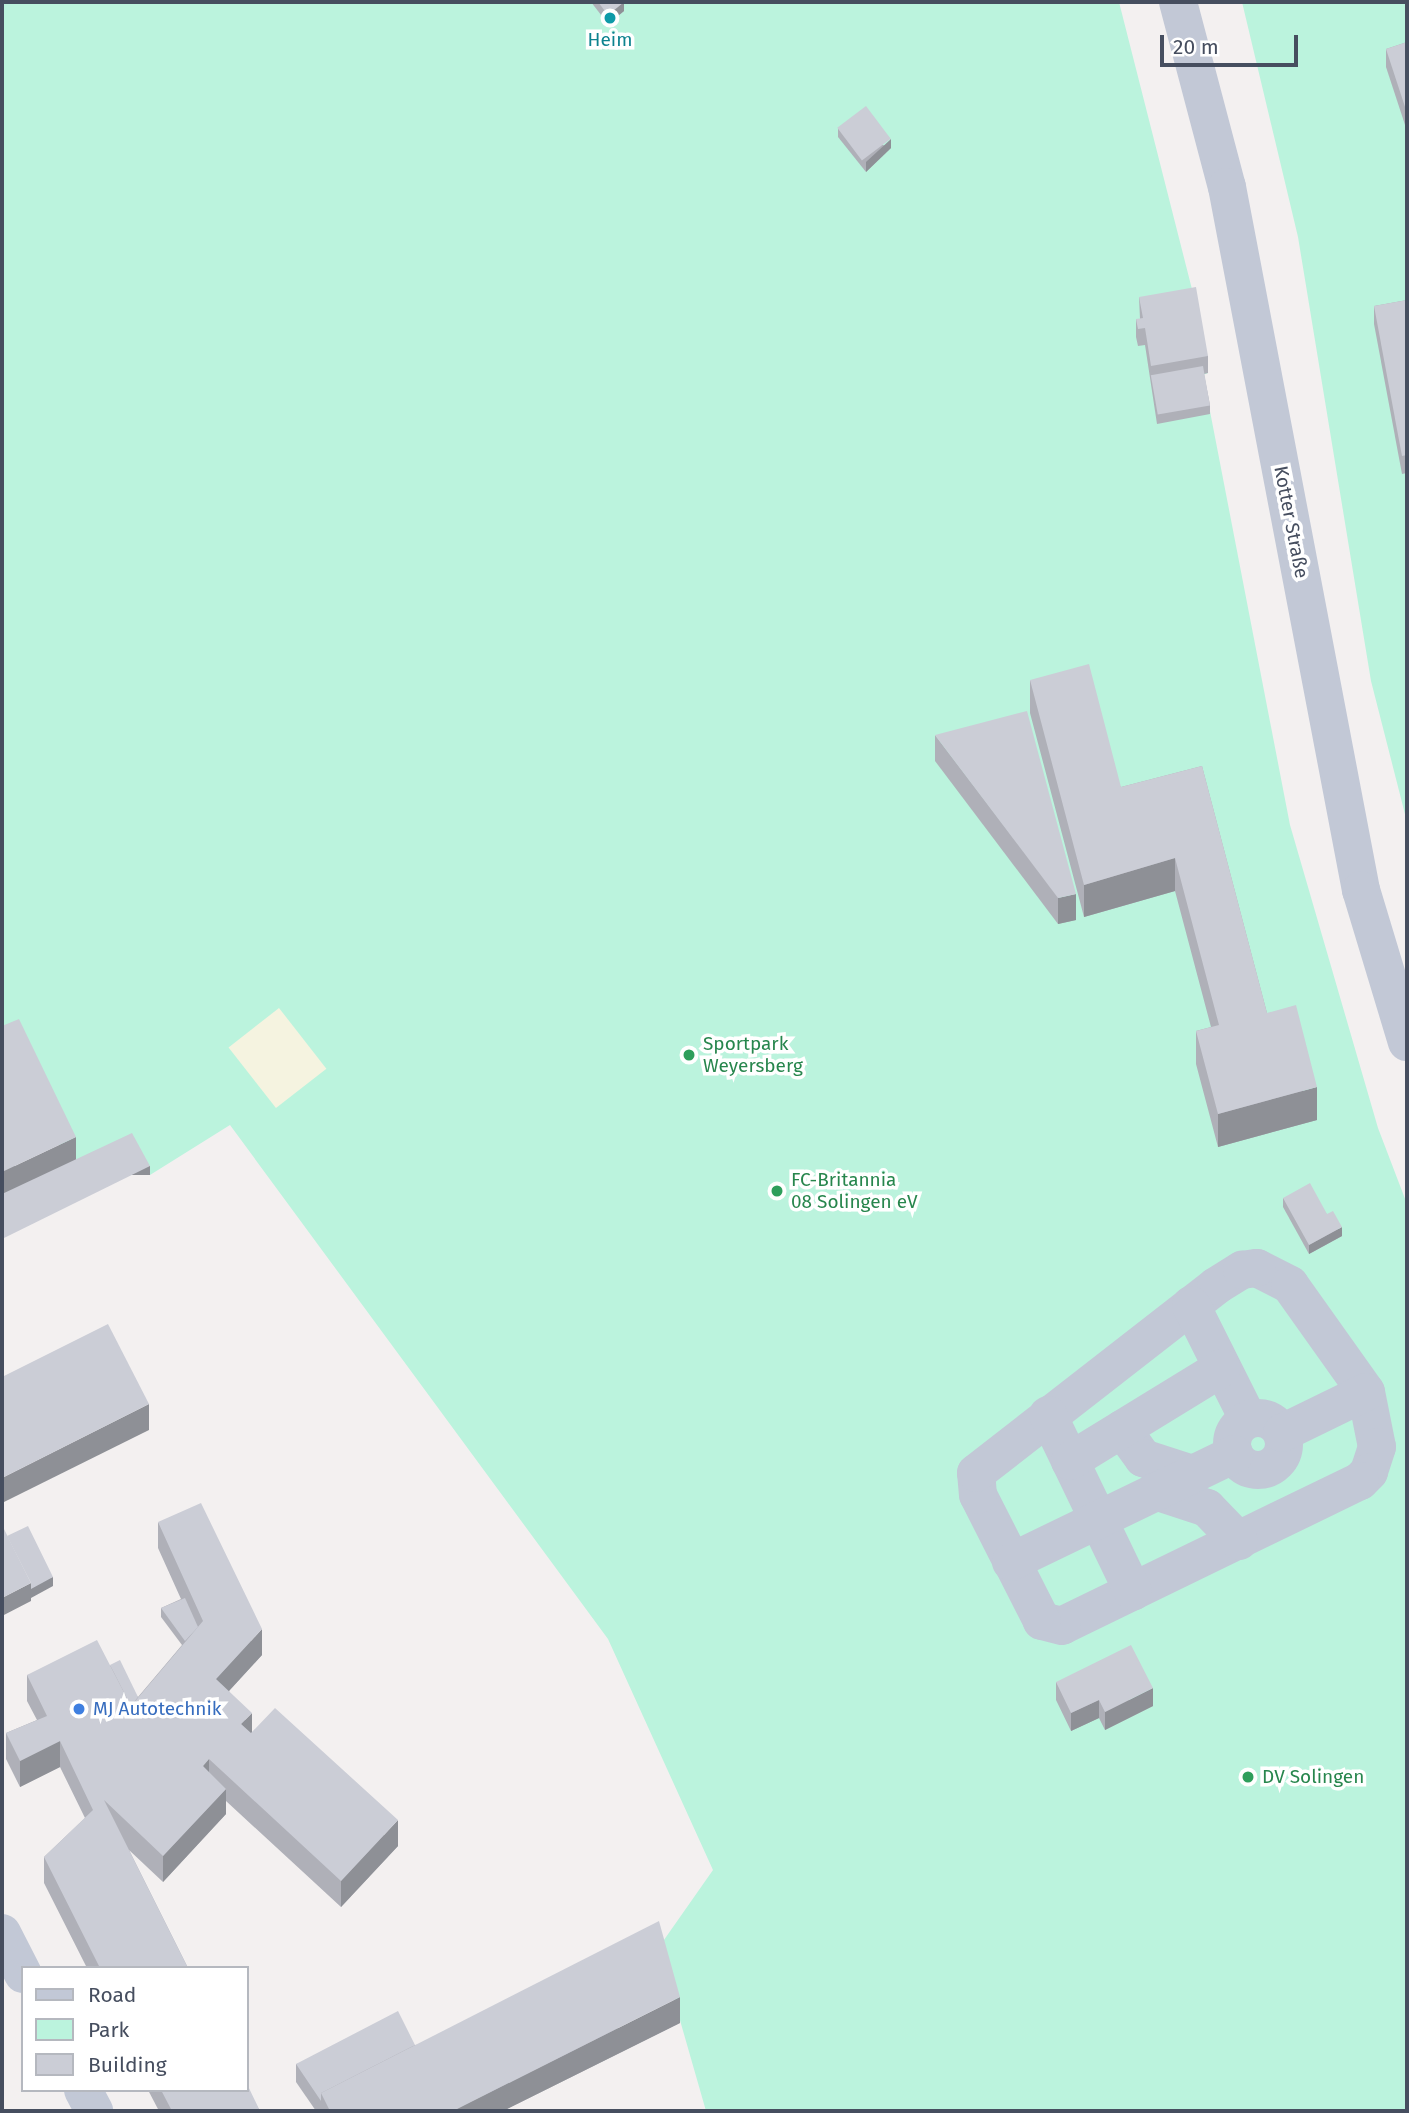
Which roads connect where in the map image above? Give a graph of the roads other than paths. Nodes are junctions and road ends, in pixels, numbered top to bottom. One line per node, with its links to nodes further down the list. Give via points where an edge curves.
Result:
1 (1178, 2): 2 (street, Kotter Straße, via 1227,187 1362,890)
2 (1407, 1042)
3 (1191, 1305): 4 (street); 5 (street, via 1242,1270 1257,1268 1278,1275 1332,1340); 6 (street)
4 (1222, 1368): 7 (street); 8 (street)
5 (1366, 1392): 9 (street); 15 (street, via 1377,1447 1369,1472 1360,1482)
6 (1048, 1415): 11 (street); 18 (street, via 976,1473 978,1495)
7 (1248, 1419): 9 (street, via 1272,1420); 10 (street, via 1232,1437)
8 (1122, 1429): 11 (street); 13 (street, via 1143,1458)
9 (1283, 1433): 12 (street, via 1284,1449)
10 (1234, 1454): 12 (street, via 1245,1466); 13 (street)
11 (1070, 1461): 16 (street)
12 (1269, 1468): 15 (street)
13 (1192, 1474): 14 (street)
14 (1155, 1491): 16 (street); 17 (street, via 1207,1508)
15 (1290, 1515): 17 (street)
16 (1098, 1520): 18 (street); 19 (street)
17 (1239, 1541): 19 (street)
18 (1011, 1562): 19 (street, via 1035,1612 1052,1627)
19 (1133, 1592)
20 (2, 1933): 21 (street)
21 (21, 1970)
22 (84, 2092): 23 (street)
23 (94, 2111)

